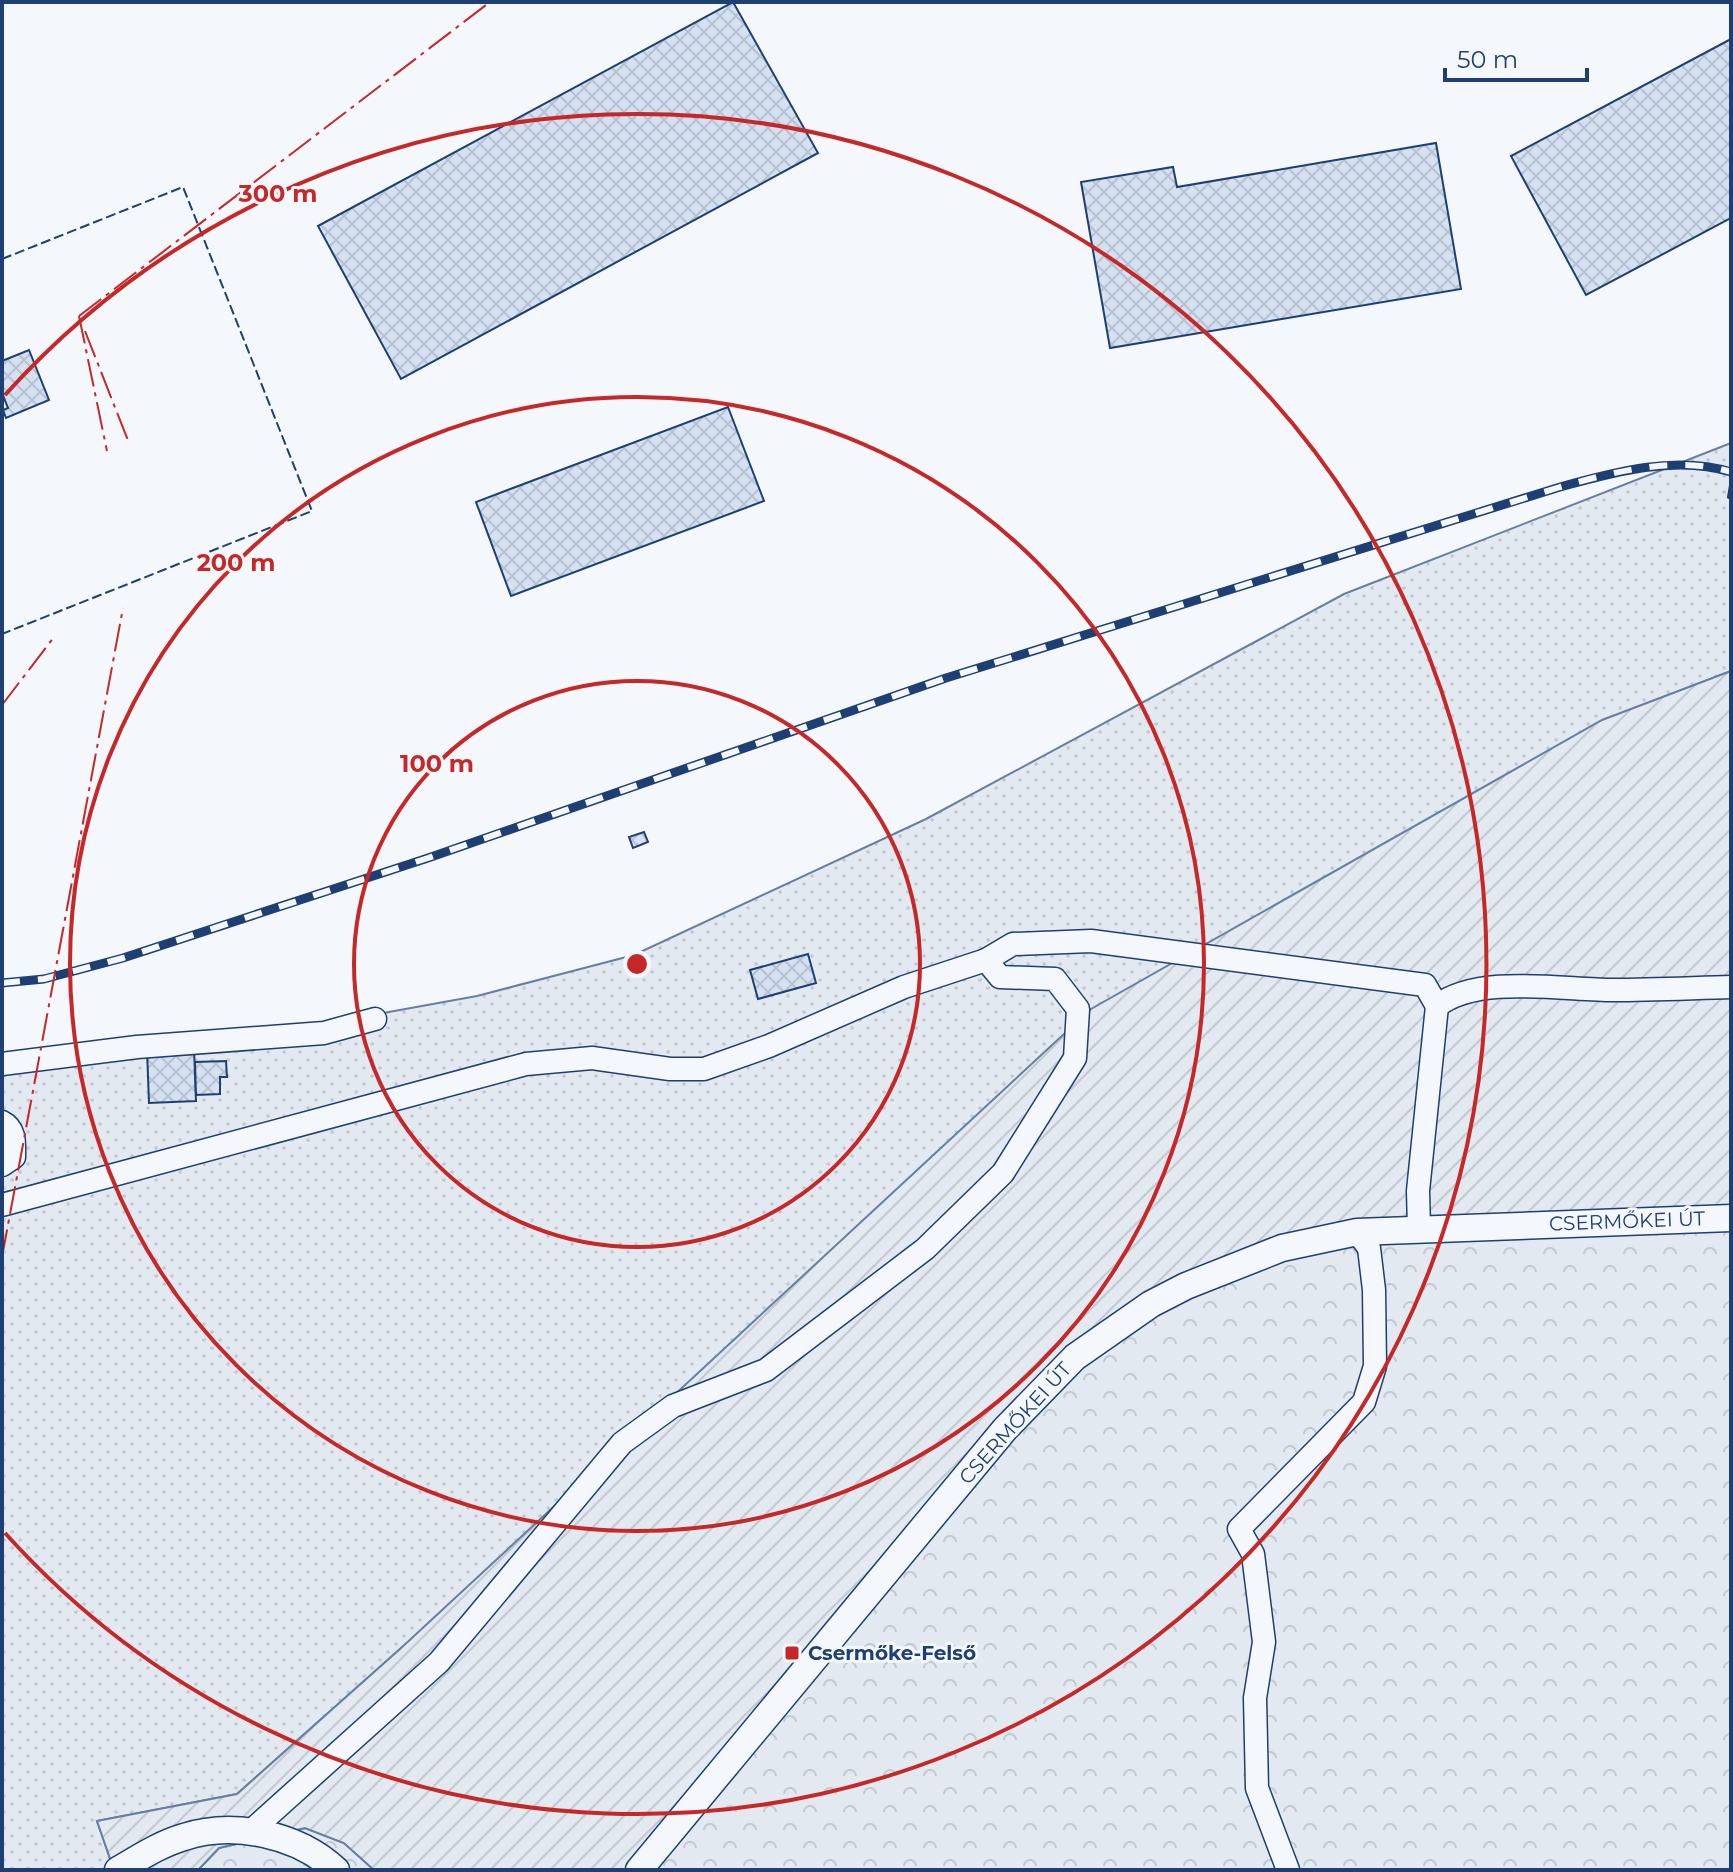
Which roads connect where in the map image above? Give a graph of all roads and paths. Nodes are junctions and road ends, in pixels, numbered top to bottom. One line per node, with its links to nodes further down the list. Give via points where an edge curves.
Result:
1 (986, 960): 3 (street, via 1013,944 1091,941 1425,985); 8 (street, via 904,987 704,1069 592,1058 526,1064); 12 (street, via 1000,977 1055,979 1078,1009 1075,1058 1003,1173 925,1249 766,1370 673,1406 622,1443 439,1662)
2 (1731, 987): 3 (street, via 1516,987 1449,996)
3 (1437, 1006): 10 (street)
4 (375, 1019): 5 (street, via 324,1033)
5 (2, 1064)
6 (2, 1122): 7 (street, via 13,1134 14,1145 14,1157)
7 (2, 1165)
8 (2, 1205)
9 (1731, 1218): 10 (main road, CSERMŐKEI ÚT)
10 (1419, 1228): 11 (main road, CSERMŐKEI ÚT)
11 (1357, 1232): 15 (main road, CSERMŐKEI ÚT, via 1282,1248 1186,1286 1139,1311 1075,1357 1005,1429); 16 (street, via 1369,1248 1374,1290 1375,1366 1364,1402 1239,1529 1253,1554 1264,1642 1255,1698 1257,1788)
12 (251, 1831): 13 (main road, via 184,1837); 14 (main road, via 305,1849)
13 (118, 1870)
14 (336, 1870)
15 (639, 1870)
16 (1288, 1870)

